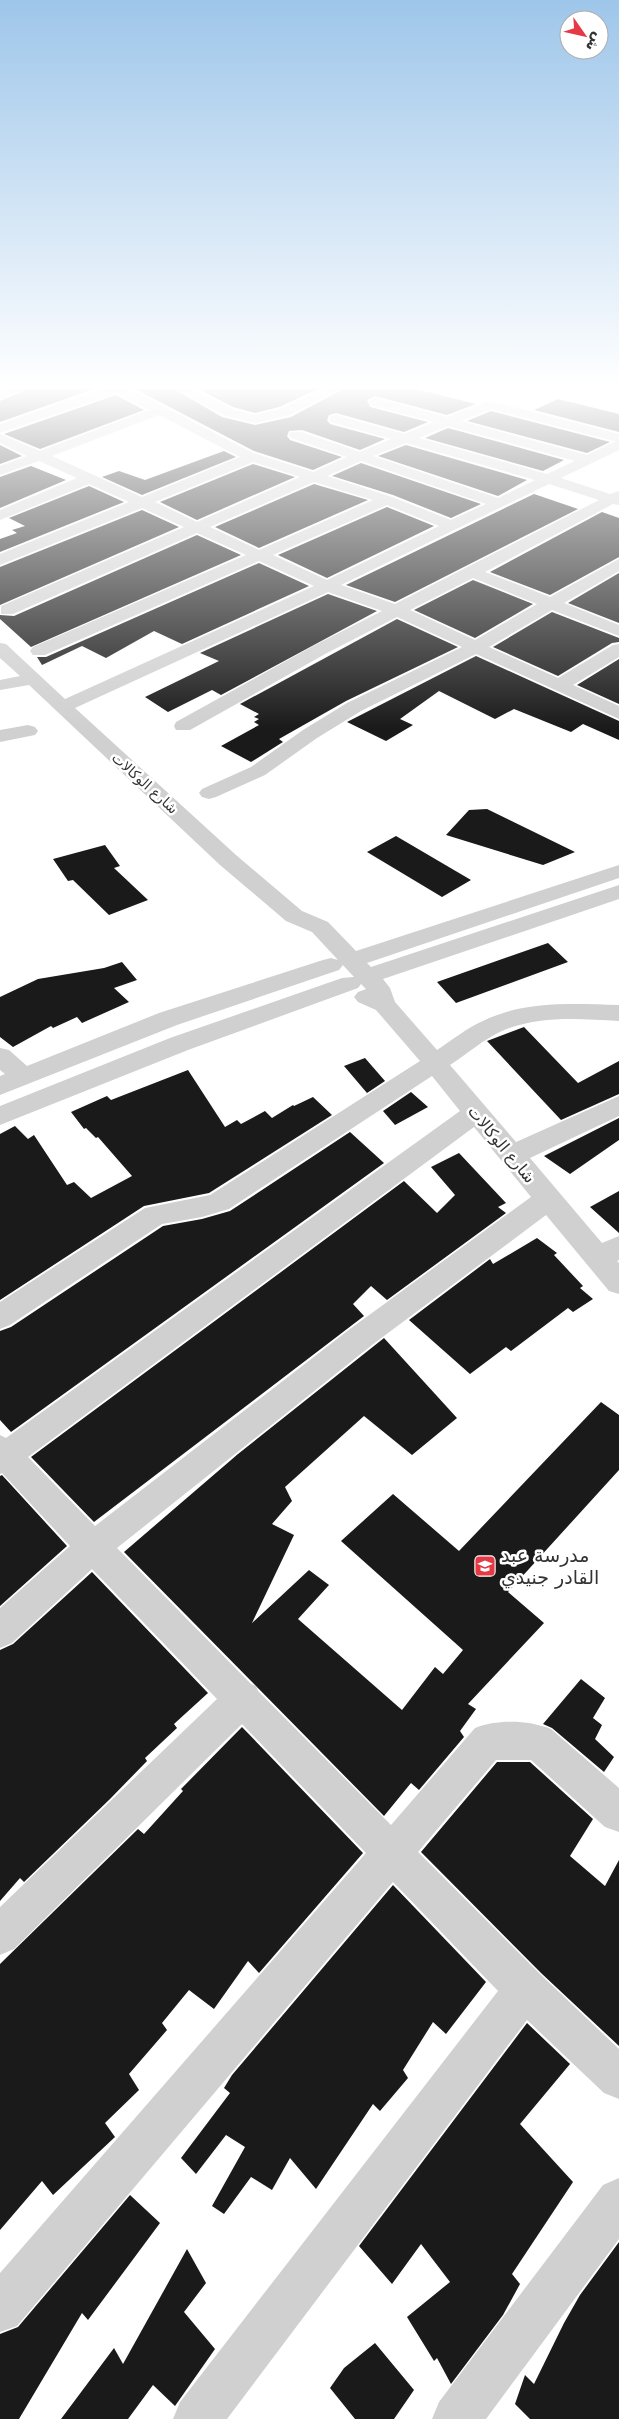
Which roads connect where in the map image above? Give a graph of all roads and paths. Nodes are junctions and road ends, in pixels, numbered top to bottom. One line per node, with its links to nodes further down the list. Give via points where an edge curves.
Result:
1 (32, 502): 9 (street)
2 (142, 502): 10 (street); 13 (street)
3 (254, 502): 10 (street)
4 (383, 502): 12 (street)
5 (392, 502): 11 (street)
6 (495, 502): 8 (street)
7 (609, 502): 15 (street)
8 (498, 503): 11 (street)
9 (0, 515)
10 (197, 526): 12 (street); 18 (street)
11 (452, 526): 16 (street)
12 (259, 554): 16 (street); 24 (street)
13 (0, 560)
14 (619, 564): 17 (street)
15 (472, 572): 17 (street); 19 (street)
16 (327, 586): 19 (street); 28 (street)
17 (551, 603): 20 (street); 22 (street)
18 (7, 610)
19 (395, 610): 22 (street); 30 (street)
20 (619, 631)
21 (0, 648): 25 (street, شارع الوكالات)
22 (474, 648): 27 (street); 33 (street, via 354,707 258,771)
23 (619, 649): 27 (street)
24 (39, 651)
25 (33, 679): 26 (street); 28 (street, شارع الوكالات)
26 (0, 685)
27 (560, 685): 29 (street)
28 (62, 708): 36 (street, شارع الوكالات, via 294,916 304,935)
29 (619, 713)
30 (183, 726)
31 (28, 731): 32 (street)
32 (0, 736)
33 (209, 794)
34 (619, 871): 36 (street)
35 (619, 892): 36 (street)
36 (350, 971): 39 (street, شارع الوكالات, via 364,996 384,1005); 40 (street, via 168,1020); 44 (street, via 195,1039)
37 (619, 1013): 39 (street, via 560,1011 528,1015 492,1026)
38 (0, 1056): 40 (street)
39 (436, 1063): 43 (street, شارع الوكالات); 49 (street, via 219,1202 155,1216)
40 (24, 1076): 41 (street)
41 (0, 1086)
42 (619, 1105): 45 (street)
43 (476, 1113): 45 (street, شارع الوكالات); 50 (street)
44 (0, 1116)
45 (512, 1156): 46 (street, شارع الوكالات)
46 (548, 1199): 47 (street, شارع الوكالات); 51 (street, via 361,1337)
47 (608, 1253): 48 (street, شارع الوكالات)
48 (619, 1283)
49 (0, 1317)
50 (2, 1454): 51 (street)
51 (93, 1547): 52 (street); 53 (street)
52 (0, 1631)
53 (243, 1698): 55 (street); 56 (street)
54 (619, 1813): 55 (street, via 538,1742 488,1741)
55 (393, 1853): 57 (street); 60 (street)
56 (0, 1935)
57 (525, 1989): 58 (street); 61 (street)
58 (619, 2078)
59 (619, 2201): 62 (street)
60 (0, 2309)
61 (197, 2419)
62 (456, 2419)

